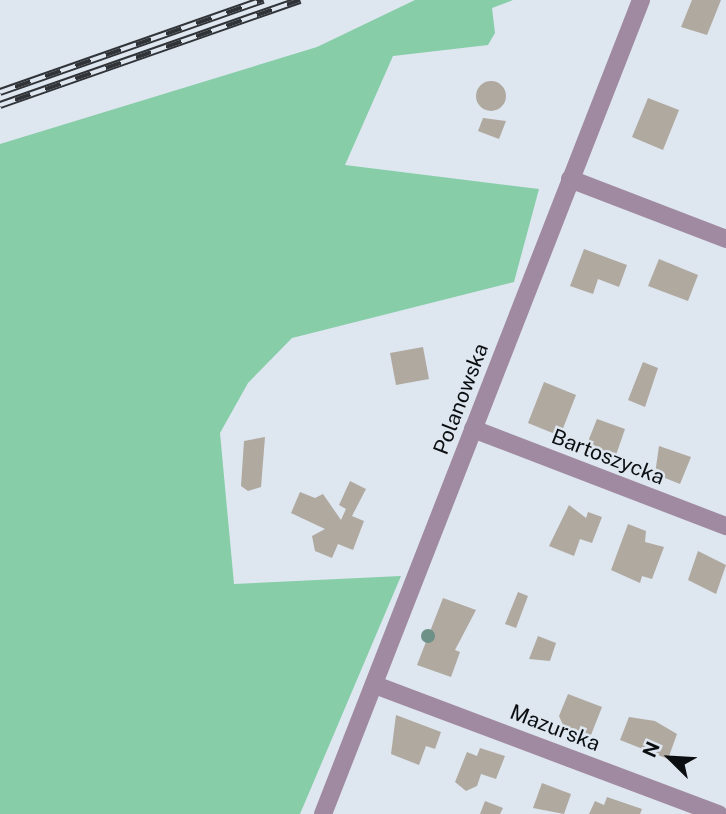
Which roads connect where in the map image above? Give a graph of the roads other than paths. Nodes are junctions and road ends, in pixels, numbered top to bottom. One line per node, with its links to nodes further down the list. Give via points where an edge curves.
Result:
1 (641, 0): 2 (street, Polanowska)
2 (570, 179): 3 (street); 4 (street, Polanowska)
3 (726, 239)
4 (473, 429): 5 (street, Bartoszycka); 6 (street, Polanowska)
5 (726, 527)
6 (375, 685): 7 (street, Polanowska); 8 (street, Mazurska)
7 (323, 814)
8 (719, 814)

